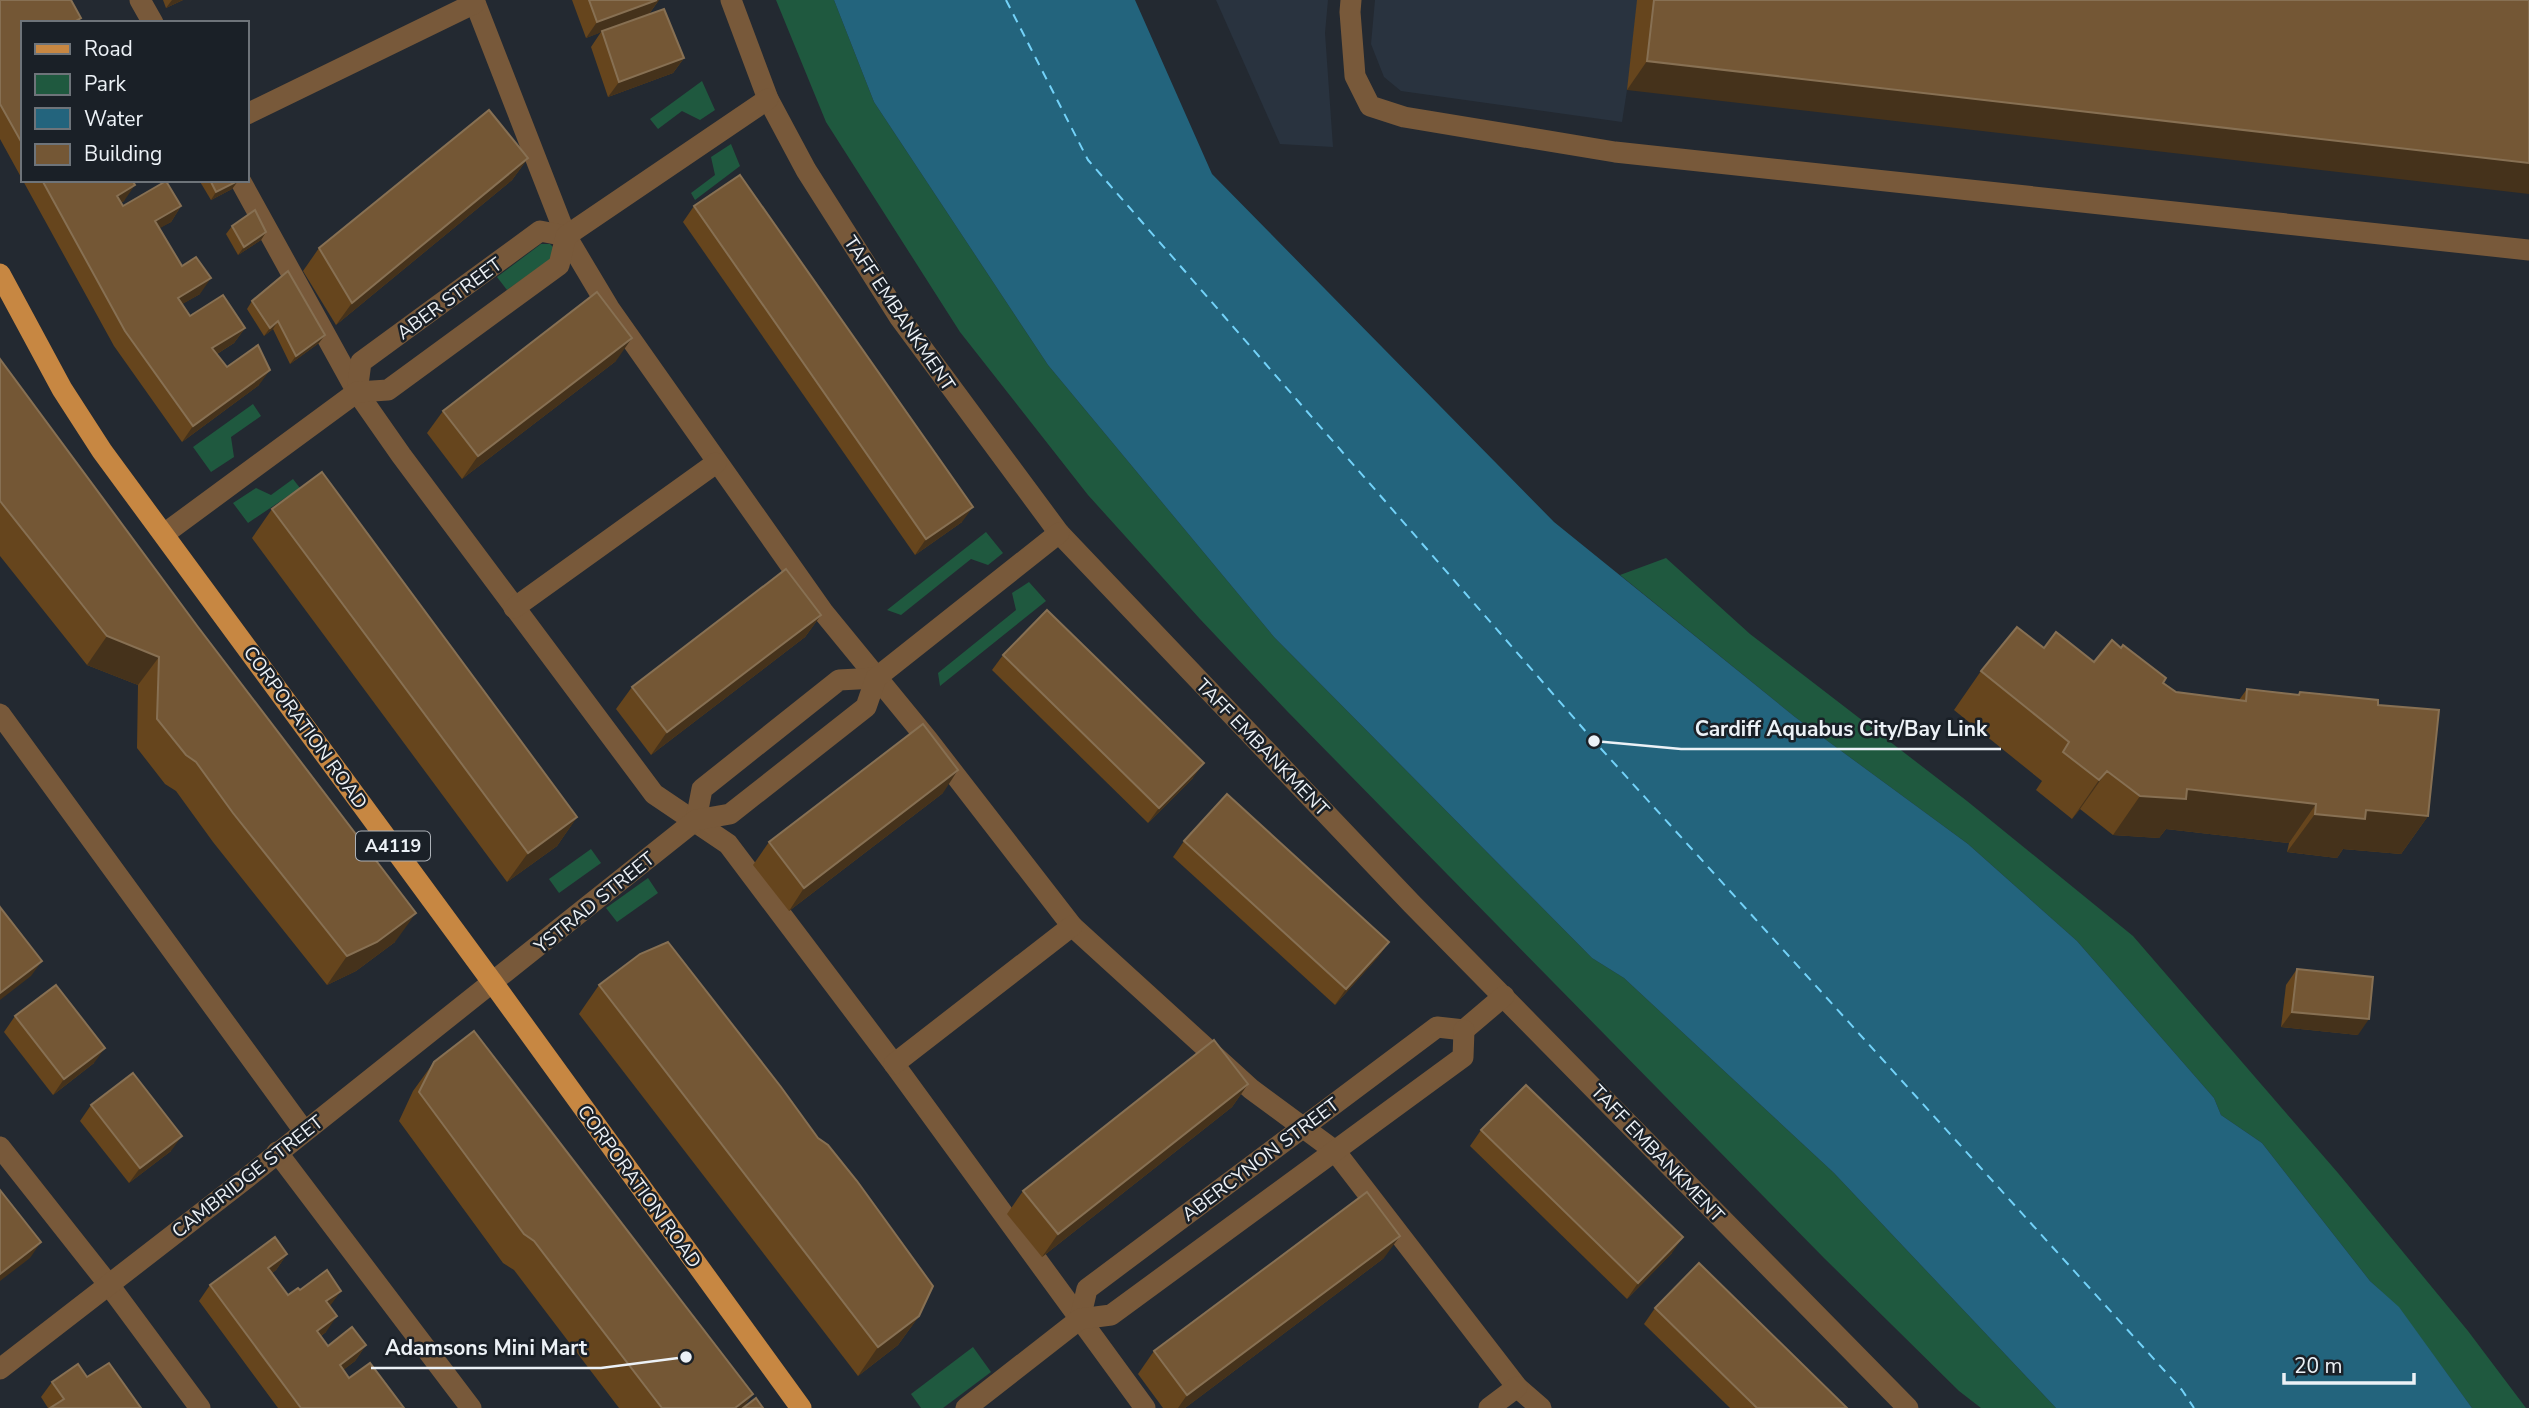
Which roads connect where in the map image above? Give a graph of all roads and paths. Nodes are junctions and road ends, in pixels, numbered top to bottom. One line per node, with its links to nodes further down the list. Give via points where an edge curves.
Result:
1 (141, 0): 5 (street)
2 (731, 0): 6 (street, TAFF EMBANKMENT)
3 (1351, 0): 10 (street, via 1355,76 1370,106 1404,117 1615,152)
4 (475, 2): 7 (street); 9 (street)
5 (152, 21)
6 (768, 99): 9 (street); 14 (street, TAFF EMBANKMENT, via 806,170 900,318)
7 (248, 114)
8 (241, 182): 12 (street)
9 (566, 236): 12 (street, ABER STREET, via 559,265 388,390); 12 (street, ABER STREET, via 540,232 361,362); 13 (street, via 609,308)
10 (2529, 250)
11 (0, 274): 15 (main road, CORPORATION ROAD / A4119, via 81,421)
12 (356, 392): 15 (street); 16 (street)
13 (716, 463): 16 (street); 17 (street)
14 (1059, 533): 17 (street, YSTRAD STREET); 22 (street, TAFF EMBANKMENT)
15 (164, 534): 21 (main road, CORPORATION ROAD / A4119)
16 (514, 608): 19 (street, via 654,794)
17 (876, 678): 19 (street, YSTRAD STREET, via 866,706 856,715 730,814); 19 (street, via 839,680 702,789); 20 (street)
18 (0, 714): 26 (street)
19 (696, 820): 21 (street, YSTRAD STREET); 24 (street, via 729,844)
20 (1072, 926): 24 (street); 25 (street, via 1251,1089)
21 (493, 983): 26 (street, CAMBRIDGE STREET); 36 (main road, CORPORATION ROAD / A4119)
22 (1504, 996): 23 (street); 41 (street, TAFF EMBANKMENT)
23 (1464, 1030): 25 (street, ABERCYNON STREET, via 1437,1027); 28 (street, ABERCYNON STREET, via 1463,1057)
24 (894, 1064): 31 (street)
25 (1303, 1127): 28 (street); 31 (street, ABERCYNON STREET, via 1087,1289)
26 (304, 1131): 29 (street, CAMBRIDGE STREET)
27 (0, 1147): 30 (street)
28 (1335, 1151): 31 (street, ABERCYNON STREET, via 1111,1315); 33 (street)
29 (277, 1152): 30 (street, CAMBRIDGE STREET); 35 (street)
30 (109, 1285): 32 (street, CAMBRIDGE STREET); 34 (street)
31 (1080, 1319): 37 (street, ABERCYNON STREET); 38 (street)
32 (0, 1369)
33 (1517, 1387): 39 (street); 40 (street)
34 (200, 1408)
35 (471, 1408)
36 (801, 1408)
37 (966, 1408)
38 (1145, 1408)
39 (1489, 1408)
40 (1541, 1408)
41 (1908, 1408)

